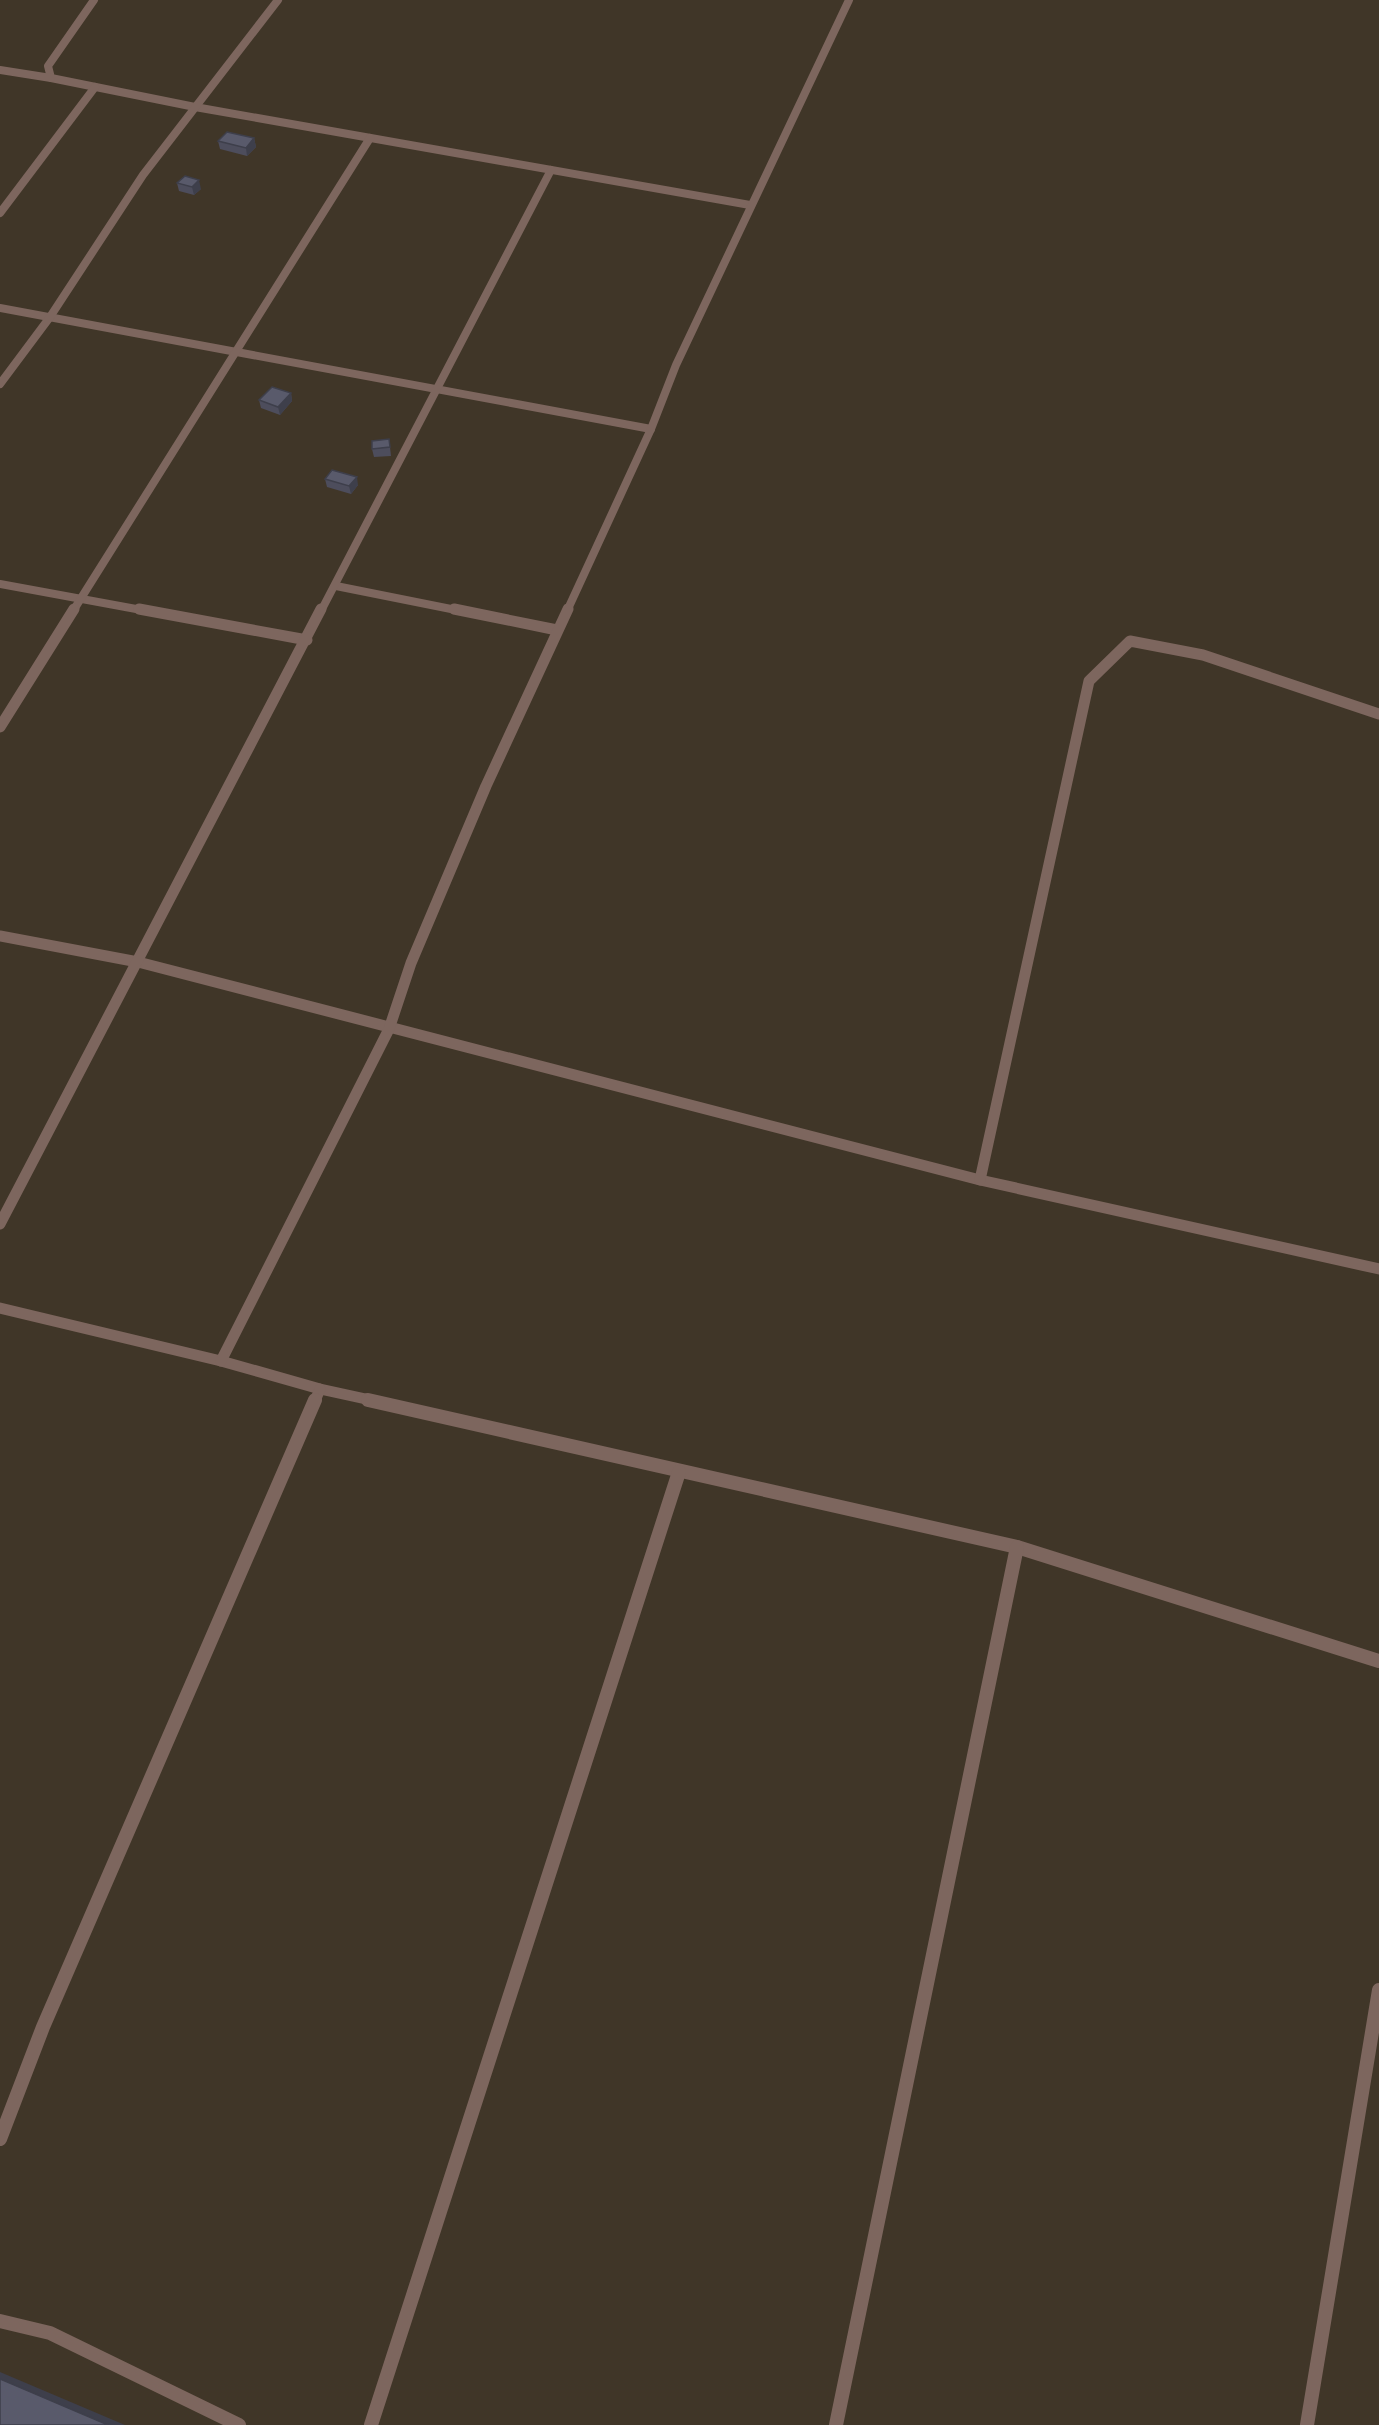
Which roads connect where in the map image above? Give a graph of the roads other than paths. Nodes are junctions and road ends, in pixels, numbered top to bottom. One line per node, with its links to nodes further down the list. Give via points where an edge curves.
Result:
1 (94, 0): 5 (street, via 48,66)
2 (278, 0): 7 (street)
3 (849, 0): 10 (street)
4 (0, 70): 5 (street)
5 (51, 78): 6 (street)
6 (95, 87): 7 (street); 11 (street)
7 (195, 107): 8 (street); 13 (street, via 143,175)
8 (370, 138): 9 (street); 14 (street)
9 (551, 170): 10 (street); 16 (street)
10 (750, 205): 17 (street, via 676,365)
11 (0, 213)
12 (0, 308): 13 (street)
13 (50, 316): 14 (street); 15 (street)
14 (236, 352): 16 (street); 20 (street)
15 (0, 384)
16 (437, 391): 17 (street); 19 (street)
17 (651, 429): 21 (street)
18 (0, 584): 20 (street)
19 (336, 586): 21 (street); 22 (street)
20 (81, 598): 22 (street); 24 (street)
21 (558, 630): 27 (street, via 411,963)
22 (307, 640): 26 (street)
23 (1379, 714): 28 (street, via 1203,655 1130,641 1089,681)
24 (0, 727)
25 (0, 936): 26 (street)
26 (138, 962): 27 (street); 29 (street)
27 (389, 1029): 28 (street); 32 (street)
28 (980, 1180): 30 (street)
29 (0, 1224)
30 (1379, 1269)
31 (0, 1308): 32 (street)
32 (221, 1361): 33 (street)
33 (320, 1389): 34 (street); 38 (street, via 43,2027)
34 (679, 1472): 35 (street); 41 (street)
35 (1017, 1547): 36 (street); 42 (street)
36 (1379, 1661)
37 (1379, 1990): 43 (street)
38 (0, 2139)
39 (0, 2321): 40 (street, via 50,2333)
40 (239, 2425)
41 (371, 2425)
42 (836, 2425)
43 (1307, 2425)

